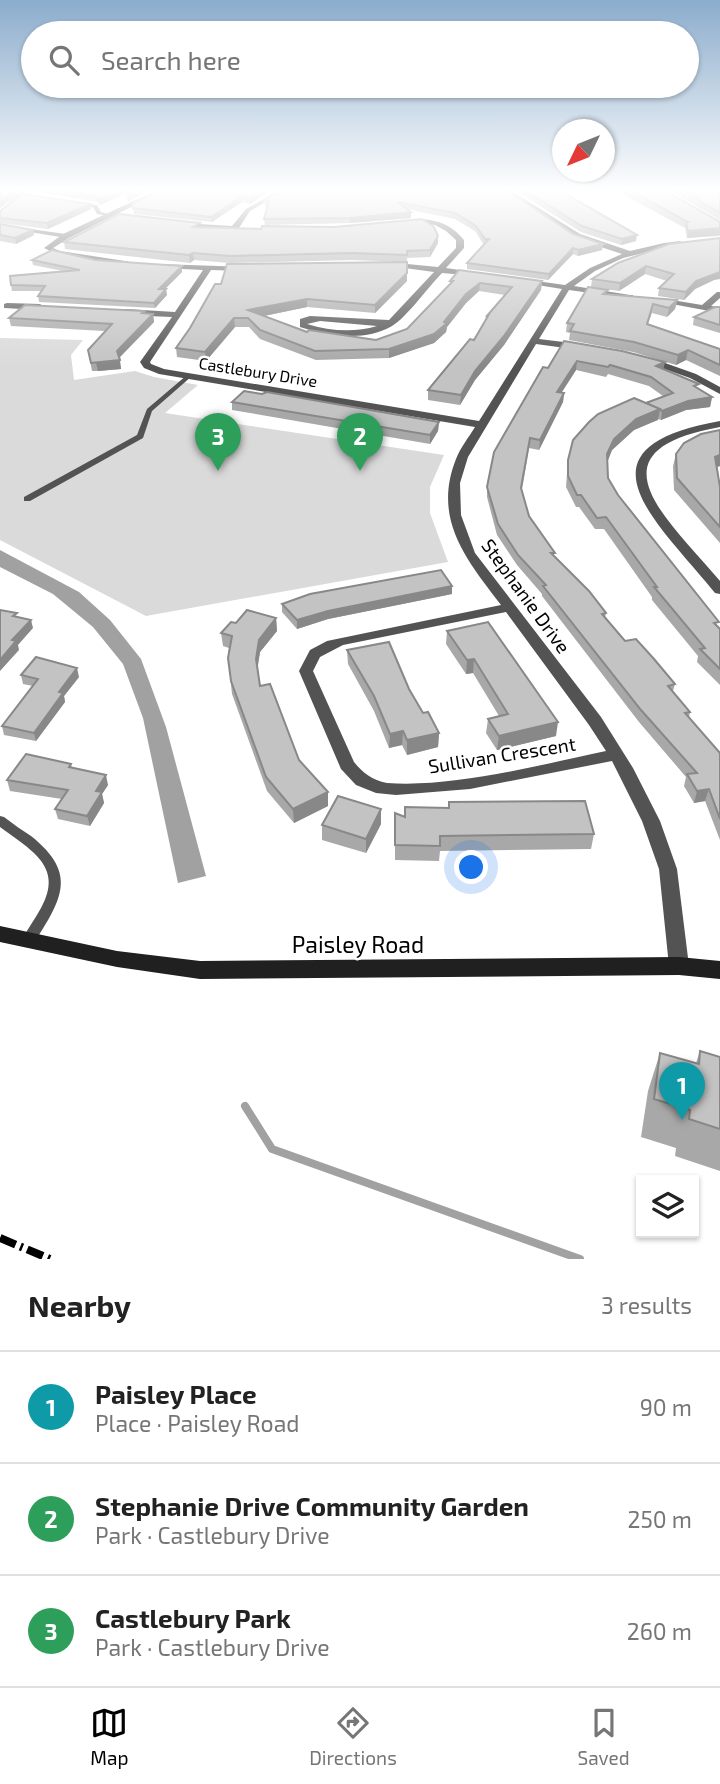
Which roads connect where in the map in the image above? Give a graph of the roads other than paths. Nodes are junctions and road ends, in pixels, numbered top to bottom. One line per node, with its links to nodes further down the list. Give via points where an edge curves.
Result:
1 (50, 249): 6 (street)
2 (459, 249): 11 (street)
3 (615, 249): 5 (street)
4 (654, 249): 5 (street, Stephanie Drive)
5 (628, 253): 14 (street, Stephanie Drive)
6 (132, 263)
7 (380, 264): 11 (street)
8 (156, 265): 9 (street)
9 (208, 268): 10 (street); 23 (street, Castlebury Drive)
10 (253, 269)
11 (441, 270): 12 (street); 24 (street)
12 (481, 275)
13 (518, 279): 14 (street)
14 (567, 287): 16 (street); 25 (street, Stephanie Drive)
15 (720, 294): 19 (street)
16 (638, 298)
17 (648, 299): 19 (street)
18 (7, 306): 20 (street)
19 (705, 307): 21 (street)
20 (45, 308)
21 (720, 310)
22 (110, 311): 23 (street)
23 (177, 314): 28 (street, Castlebury Drive, via 145,362 158,371)
24 (391, 323): 24 (street, via 371,326 315,317 303,321 310,327 350,333 372,332)
25 (533, 341): 26 (street); 31 (street, Stephanie Drive)
26 (588, 348)
27 (636, 357): 29 (street, via 693,376)
28 (189, 376): 31 (street, Castlebury Drive); 32 (lane, via 149,410 140,436)
29 (720, 391)
30 (720, 424): 33 (street, via 665,439 649,451 638,472 648,502)
31 (481, 425): 34 (street, Stephanie Drive, via 462,457 454,483 455,516 469,554)
32 (27, 499)
33 (720, 590)
34 (508, 608): 35 (street, Stephanie Drive); 35 (street, Sullivan Crescent, via 345,640 314,653 306,671 356,777 386,789 433,787 483,782)
35 (617, 754): 39 (street, Stephanie Drive, via 651,821 668,869)
36 (0, 820): 38 (lane, via 52,863 57,879 54,900)
37 (0, 934): 38 (main road, Paisley Road)
38 (28, 941): 39 (main road, Paisley Road, via 200,970)
39 (680, 966): 40 (main road, Paisley Road)
40 (720, 970)

